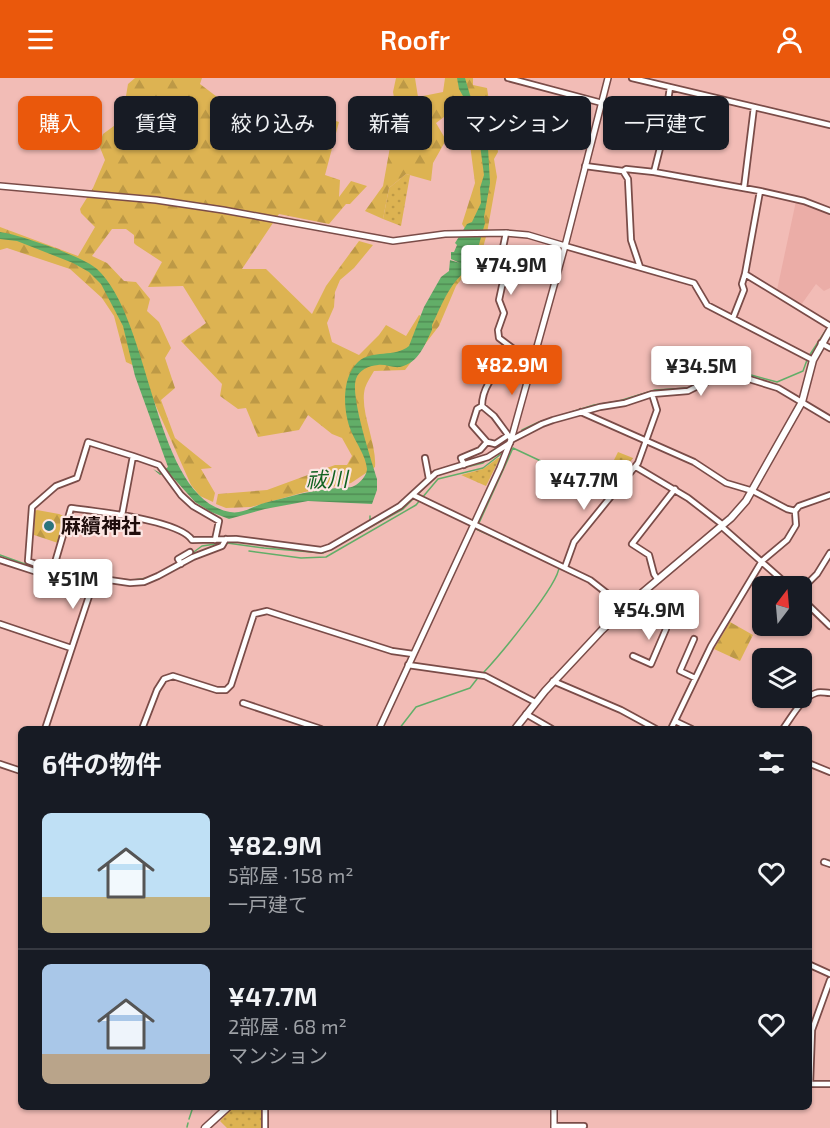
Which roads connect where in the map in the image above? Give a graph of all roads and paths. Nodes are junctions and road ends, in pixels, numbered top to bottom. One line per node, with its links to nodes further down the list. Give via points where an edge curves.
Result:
1 (508, 78): 4 (street)
2 (608, 78): 6 (street)
3 (632, 78): 5 (street)
4 (517, 79): 6 (street)
5 (670, 87): 7 (street); 11 (street)
6 (602, 103): 9 (street)
7 (754, 107): 8 (street); 13 (street)
8 (830, 125)
9 (585, 166): 10 (street); 17 (street)
10 (623, 171): 11 (street); 18 (street, via 628,179 631,240)
11 (654, 172): 13 (street)
12 (0, 186): 16 (street, via 156,200 393,241 457,233)
13 (744, 188): 14 (street)
14 (760, 191): 15 (street); 19 (street)
15 (830, 211)
16 (506, 233): 17 (street); 24 (street, via 500,262 514,266 502,286 499,300 504,313 498,330 499,338)
17 (565, 246): 18 (street); 25 (street)
18 (640, 267): 20 (street, via 694,283 707,305)
19 (745, 274): 20 (street, via 744,290); 21 (street)
20 (733, 318): 26 (street)
21 (830, 328): 22 (main road)
22 (821, 343): 23 (street); 26 (main road)
23 (830, 348)
24 (515, 350): 25 (street); 29 (street, via 487,385)
25 (534, 358): 32 (street)
26 (813, 360): 28 (main road)
27 (652, 394): 28 (street, via 688,391 725,375 778,388); 30 (street); 34 (street, via 657,410)
28 (802, 402): 31 (street); 41 (main road)
29 (482, 406): 32 (street); 33 (street, via 477,409 472,425)
30 (581, 412): 32 (street, via 542,424); 34 (street)
31 (830, 419)
32 (510, 440): 33 (street); 37 (street, via 495,454); 46 (street)
33 (487, 442): 37 (street, via 480,450 461,458)
34 (646, 442): 38 (street); 41 (street, via 693,462 726,483)
35 (133, 456): 45 (street); 50 (street, via 159,465 181,495 219,521); 55 (street, via 88,442 77,478 56,486 35,502 28,561)
36 (425, 458): 39 (street)
37 (464, 465): 39 (street, via 440,471)
38 (636, 467): 40 (street); 56 (street, via 574,542)
39 (429, 479): 43 (street)
40 (675, 489): 47 (street); 61 (street, via 632,544 649,555)
41 (753, 491): 44 (street); 47 (main road)
42 (830, 495): 44 (street)
43 (414, 496): 46 (street); 48 (street, via 321,550)
44 (795, 511): 54 (street, via 796,525 787,540)
45 (122, 515): 49 (street, via 167,526 191,536); 55 (street, via 71,508)
46 (473, 524): 56 (street); 69 (street)
47 (722, 526): 54 (street); 61 (main road)
48 (226, 539): 50 (street); 52 (street, via 222,546)
49 (192, 540): 50 (street); 52 (street)
50 (215, 540)
51 (830, 553): 60 (street)
52 (191, 554): 59 (street, via 144,582)
53 (0, 560): 57 (street, via 37,572)
54 (762, 561): 58 (street); 72 (street)
55 (54, 566): 57 (street)
56 (565, 567): 62 (street, via 590,580)
57 (54, 572): 59 (street)
58 (778, 576)
59 (95, 578): 68 (street)
60 (812, 579)
61 (658, 580): 62 (main road)
62 (627, 609): 73 (main road)
63 (812, 609): 65 (street)
64 (0, 624): 68 (street)
65 (830, 626)
66 (666, 629): 70 (street, via 651,664)
67 (694, 639): 72 (street, via 680,671)
68 (71, 648): 79 (street)
69 (413, 654): 71 (street); 80 (street, via 261,611 254,614 226,690 172,676 164,678)
70 (633, 656)
71 (408, 665): 75 (street, via 486,676); 82 (street)
72 (695, 678): 78 (street)
73 (553, 681): 75 (main road); 85 (street)
74 (830, 693): 88 (street, via 812,694)
75 (536, 702): 77 (main road)
76 (243, 703): 81 (street)
77 (526, 714): 83 (main road); 84 (street)
78 (675, 721): 86 (street); 87 (street)
79 (46, 726)
80 (143, 726)
81 (312, 726)
82 (380, 726)
83 (517, 726)
84 (547, 726)
85 (650, 726)
86 (672, 726)
87 (686, 726)
88 (785, 726)
89 (0, 764): 91 (street)
90 (812, 765): 92 (street)
91 (18, 770)
92 (830, 772)
93 (824, 862): 94 (street)
94 (830, 864)
95 (812, 966): 96 (street)
96 (830, 974)
97 (830, 980): 98 (street)
98 (812, 1030)
99 (812, 1084): 100 (street)
100 (830, 1084)
101 (225, 1110): 106 (main road)
102 (265, 1110): 107 (street)
103 (555, 1110): 105 (street)
104 (584, 1126): 105 (street)
105 (554, 1127)
106 (205, 1128)
107 (265, 1128)

